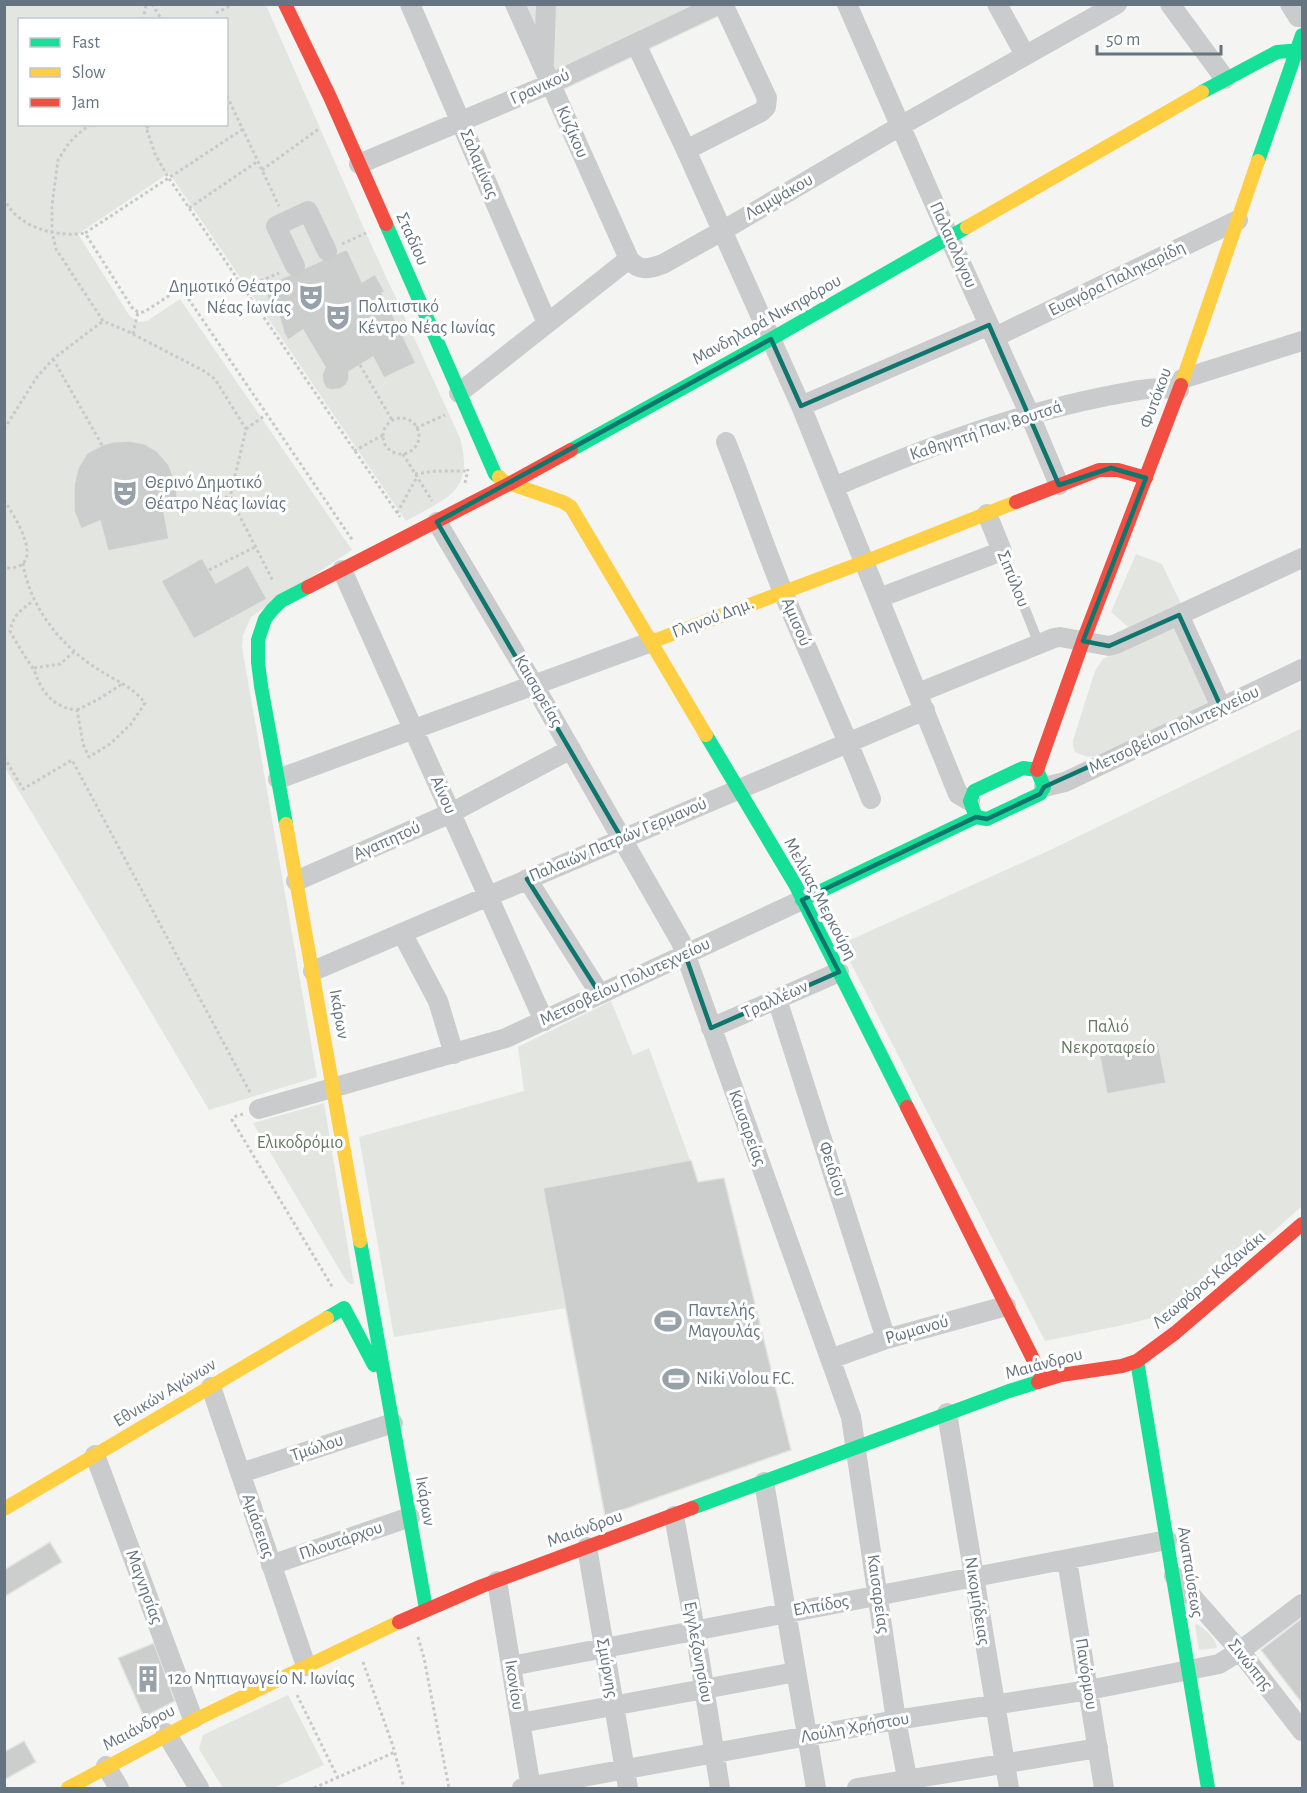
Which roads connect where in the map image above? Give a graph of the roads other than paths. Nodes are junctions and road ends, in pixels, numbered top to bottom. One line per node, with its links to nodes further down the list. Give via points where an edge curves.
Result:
1 (285, 4): 21 (street, Σταδίου)
2 (410, 4): 18 (street, Σαλαμίνας)
3 (515, 4): 16 (street, Κυζίκου)
4 (546, 4): 16 (street)
5 (721, 4): 13 (street, Γρανικού); 20 (street, via 767,98 766,107)
6 (847, 4): 19 (street, Παλαιολόγου)
7 (997, 4): 15 (street)
8 (1117, 4): 15 (street, Λαμψάκου)
9 (1170, 4): 17 (street)
10 (1290, 4): 11 (street)
11 (1302, 17)
12 (1302, 35): 14 (street, Φυτόκου)
13 (636, 44): 16 (street, Γρανικού); 20 (street)
14 (1300, 50): 17 (street, Μανδηλαρά Νικηφόρου, via 1277,52); 22 (street, Φυτόκου)
15 (1025, 56): 19 (street, Λαμψάκου)
16 (549, 78): 18 (street, Γρανικού); 26 (street, Κυζίκου)
17 (1225, 79): 24 (street, Μανδηλαρά Νικηφόρου)
18 (461, 121): 21 (street, Γρανικού); 28 (street, Σαλαμίνας)
19 (902, 125): 23 (street, Λαμψάκου); 24 (street, Παλαιολόγου)
20 (686, 150): 23 (street)
21 (359, 164): 33 (street, Σταδίου)
22 (1238, 220): 29 (street, Ευαγόρα Παληκαρίδη); 32 (street, Φυτόκου)
23 (722, 231): 26 (street, Λαμψάκου, via 653,268 636,267); 30 (street)
24 (949, 237): 29 (street, Παλαιολόγου); 30 (street, Μανδηλαρά Νικηφόρου)
25 (327, 251): 27 (street, via 308,211 286,221 276,226)
26 (629, 259): 28 (street)
27 (295, 266)
28 (547, 323): 33 (street)
29 (992, 331): 34 (street, Ευαγόρα Παληκαρίδη); 35 (street, Παλαιολόγου)
30 (771, 339): 34 (street); 38 (street, Μανδηλαρά Νικηφόρου)
31 (1302, 341): 32 (street, Καθηγητή Παν. Βουτσά)
32 (1180, 385): 35 (street, Καθηγητή Παν. Βουτσά); 37 (street, Φυτόκου)
33 (456, 402): 38 (street, Σταδίου, via 495,474)
34 (801, 406): 40 (street)
35 (1029, 413): 39 (street, Παλαιολόγου); 40 (street, Καθηγητή Παν. Βουτσά, via 898,459)
36 (726, 442): 47 (street, Αμισού)
37 (1146, 478): 39 (street, Γληνού Δημ., via 1111,468); 51 (street, Φυτόκου)
38 (509, 484): 41 (street, Μανδηλαρά Νικηφόρου); 52 (street, Μελίνας Μερκούρη, via 571,507)
39 (1059, 485): 42 (street, Γληνού Δημ.)
40 (834, 487): 45 (street)
41 (436, 514): 46 (street, Μανδηλαρά Νικηφόρου); 55 (street, Καισαρείας)
42 (987, 514): 43 (street, Σιπύλου); 45 (street, Γληνού Δημ.)
43 (1002, 551): 48 (street); 53 (lane, Σιπύλου)
44 (1302, 558): 49 (street, Παλαιών Πατρών Γερμανού)
45 (864, 562): 47 (street, Γληνού Δημ.); 48 (street)
46 (342, 570): 50 (street, Μανδηλαρά Νικηφόρου, via 281,601 269,612); 58 (street, Αίνου)
47 (783, 591): 52 (street, Γληνού Δημ.); 59 (street, Αμισού)
48 (879, 598): 56 (street)
49 (1179, 615): 51 (street, Παλαιών Πατρών Γερμανού, via 1109,646); 57 (street)
50 (260, 634): 61 (street, Ικάρων, via 257,660)
51 (1083, 641): 53 (street, Παλαιών Πατρών Γερμανού, via 1060,637); 62 (street, Φυτόκου)
52 (651, 642): 55 (street, Γληνού Δημ.); 63 (street, Μελίνας Μερκούρη)
53 (1039, 644): 56 (street, Παλαιών Πατρών Γερμανού)
54 (1302, 669): 57 (street, Μετσοβείου Πολυτεχνείου)
55 (534, 685): 58 (street, Γληνού Δημ.); 60 (street, Καισαρείας)
56 (921, 701): 59 (street, Παλαιών Πατρών Γερμανού); 65 (street, via 958,794)
57 (1221, 707): 62 (street, Μετσοβείου Πολυτεχνείου, via 1065,782)
58 (413, 728): 61 (street, Γληνού Δημ.); 66 (street, Αίνου)
59 (849, 743): 63 (street, Παλαιών Πατρών Γερμανού); 64 (street, Αμισού)
60 (571, 749): 66 (street, Αγαπητού); 67 (street, Καισαρείας)
61 (278, 778): 69 (street, Ικάρων)
62 (1040, 778): 65 (street, via 1040,794 987,819); 65 (street, via 1023,768 974,790)
63 (737, 789): 67 (street, Παλαιών Πατρών Γερμανού); 71 (street, Μελίνας Μερκούρη)
64 (871, 799)
65 (973, 809): 71 (street, Μετσοβείου Πολυτεχνείου)
66 (451, 813): 69 (street, Αγαπητού); 70 (street, Αίνου)
67 (622, 839): 68 (street, Παλαιών Πατρών Γερμανού); 73 (street, Καισαρείας)
68 (527, 879): 70 (street, Παλαιών Πατρών Γερμανού); 76 (street)
69 (296, 881): 74 (street, Ικάρων)
70 (488, 897): 72 (street, Παλαιών Πατρών Γερμανού); 78 (street, Αίνου)
71 (802, 900): 73 (street, Μετσοβείου Πολυτεχνείου); 75 (street, Μελίνας Μερκούρη)
72 (402, 933): 74 (street, Παλαιών Πατρών Γερμανού); 80 (street, via 438,1001)
73 (685, 954): 76 (street, Μετσοβείου Πολυτεχνείου); 79 (street, Καισαρείας)
74 (313, 971): 81 (street, Ικάρων)
75 (838, 972): 77 (street, Τραλλέων); 84 (street, Μελίνας Μερκούρη)
76 (600, 994): 78 (street, Μετσοβείου Πολυτεχνείου)
77 (777, 999): 79 (street, Τραλλέων); 86 (street, Φειδίου)
78 (544, 1021): 80 (street, Μετσοβείου Πολυτεχνείου)
79 (711, 1028): 87 (street, Καισαρείας)
80 (454, 1054): 81 (street, Μετσοβείου Πολυτεχνείου)
81 (334, 1087): 82 (street, Μετσοβείου Πολυτεχνείου); 91 (street, Ικάρων)
82 (259, 1109)
83 (1302, 1226): 88 (street, Λεωφόρος Καζανάκι)
84 (1006, 1306): 86 (street, Ρωμανού); 89 (street, Μελίνας Μερκούρη)
85 (344, 1308): 90 (street, Εθνικών Αγώνων); 91 (street, Ικάρων)
86 (886, 1339): 87 (street, Ρωμανού)
87 (830, 1359): 94 (street, Καισαρείας, via 851,1417)
88 (1137, 1362): 89 (street, Μαιάνδρου); 101 (street, Αναπαύσεως)
89 (1043, 1380): 92 (street, Μαιάνδρου)
90 (211, 1386): 95 (street, Εθνικών Αγώνων); 96 (street, Αμάσειας)
91 (389, 1400): 93 (street, Ικάρων)
92 (947, 1413): 94 (street, Μαιάνδρου); 107 (street, Νικομήδειας)
93 (393, 1423): 96 (street, Τμώλου); 100 (street, Ικάρων)
94 (856, 1448): 97 (street, Μαιάνδρου); 109 (street, Καισαρείας)
95 (95, 1455): 98 (street, Εθνικών Αγώνων); 124 (street, Μαγνησίας)
96 (241, 1473): 105 (street, Αμάσειας)
97 (764, 1482): 99 (street, Μαιάνδρου); 112 (street)
98 (4, 1509)
99 (674, 1516): 102 (street, Μαιάνδρου); 113 (street, Εγγλεζονησίου)
100 (410, 1517): 103 (street, Ικάρων); 105 (street, Πλουτάρχου)
101 (1167, 1540): 104 (street, Ελπίδος); 106 (street, Αναπαύσεως)
102 (587, 1547): 108 (street, Μαιάνδρου); 114 (street, Σμύρνης)
103 (416, 1549): 108 (street, via 423,1567 441,1582); 111 (street, Ικάρων)
104 (1067, 1560): 107 (street, Ελπίδος); 121 (street, Πανόρμου)
105 (272, 1564): 116 (street, Αμάσειας)
106 (1172, 1574): 115 (street, Σινώπης); 118 (street, Αναπαύσεως)
107 (973, 1578): 109 (street, Ελπίδος); 122 (street, Νικομήδειας)
108 (489, 1584): 111 (street, Μαιάνδρου); 117 (street, Ικονίου)
109 (878, 1596): 112 (street, Ελπίδος); 125 (street, Καισαρείας)
110 (1302, 1604): 115 (street, Λούλη Χρήστου)
111 (426, 1609): 116 (street, Μαιάνδρου)
112 (786, 1613): 113 (street, Ελπίδος); 119 (street)
113 (695, 1630): 114 (street, Ελπίδος); 120 (street, Εγγλεζονησίου)
114 (604, 1647): 117 (street, Ελπίδος); 123 (street, Σμύρνης)
115 (1240, 1651): 118 (street, Λούλη Χρήστου, via 1219,1664); 127 (street, Σινώπης)
116 (306, 1665): 124 (street, Μαιάνδρου)
117 (511, 1666): 126 (street, Ικονίου)
118 (1188, 1671): 121 (street, Λούλη Χρήστου); 146 (street, Αναπαύσεως)
119 (796, 1672): 120 (street); 129 (street)
120 (705, 1689): 123 (street); 131 (street, Εγγλεζονησίου)
121 (1089, 1690): 122 (street, Λούλη Χρήστου); 130 (street, Πανόρμου)
122 (994, 1704): 125 (street, Λούλη Χρήστου); 132 (street, Νικομήδειας)
123 (614, 1706): 126 (street); 134 (street, Σμύρνης)
124 (193, 1719): 128 (street, Μαιάνδρου)
125 (896, 1720): 129 (street, Λούλη Χρήστου); 135 (street, Καισαρείας)
126 (520, 1723): 139 (street, Ικονίου)
127 (1301, 1725)
128 (166, 1733): 133 (street, Μαιάνδρου); 138 (street)
129 (807, 1737): 131 (street, Λούλη Χρήστου); 142 (street)
130 (1098, 1748): 132 (street); 145 (street, Πανόρμου)
131 (715, 1753): 134 (street, Λούλη Χρήστου); 141 (street, Εγγλεζονησίου)
132 (1004, 1764): 135 (street); 144 (street, Νικομήδειας)
133 (106, 1766): 136 (street, Μαιάνδρου); 137 (street)
134 (625, 1769): 139 (street, Λούλη Χρήστου); 140 (street, Σμύρνης)
135 (908, 1784): 143 (street)
136 (68, 1788)
137 (119, 1788)
138 (199, 1788)
139 (528, 1788)
140 (628, 1788)
141 (720, 1788)
142 (816, 1788)
143 (857, 1788)
144 (1009, 1788)
145 (1104, 1788)
146 (1208, 1788)

